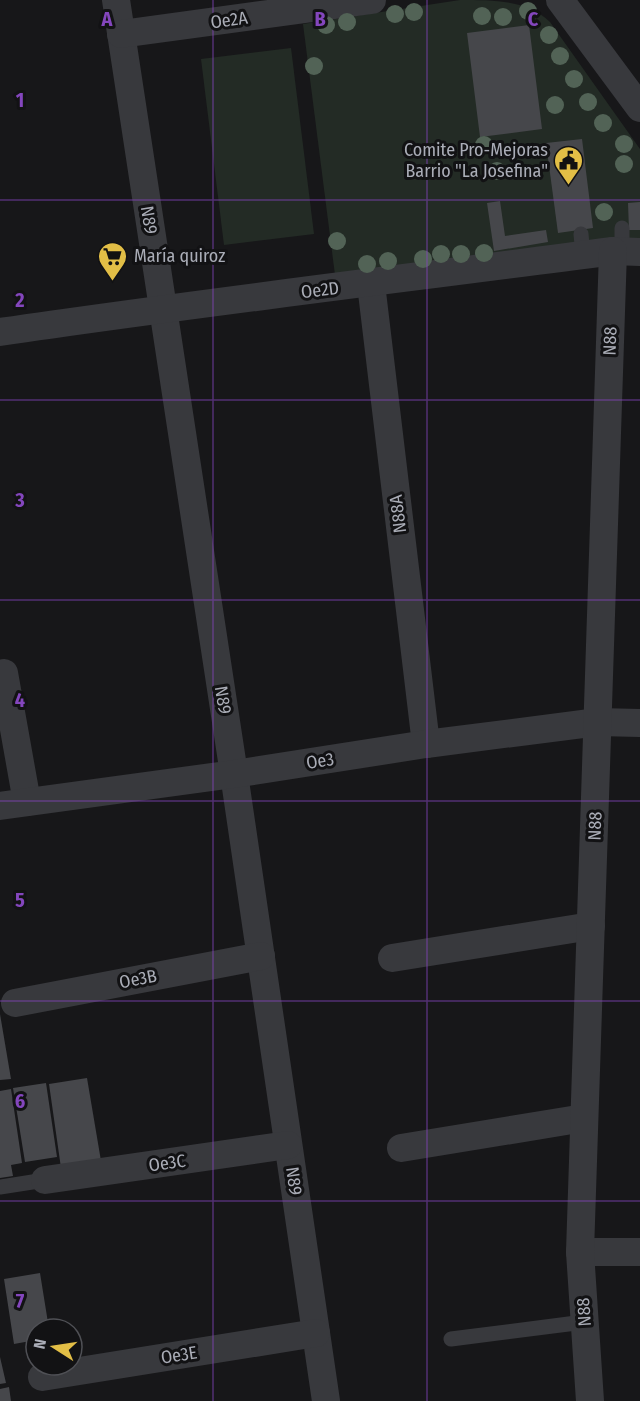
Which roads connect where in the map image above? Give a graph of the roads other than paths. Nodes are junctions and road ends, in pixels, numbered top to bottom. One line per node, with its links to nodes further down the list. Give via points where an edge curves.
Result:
1 (116, 0): 4 (street, N89)
2 (372, 0): 4 (street, Oe2A)
3 (560, 0): 5 (street)
4 (121, 34): 8 (street, N89)
5 (640, 108)
6 (624, 246): 7 (street, Oe2D, via 582,245); 11 (street, N88)
7 (371, 284): 8 (street, Oe2D); 13 (street, N88A)
8 (163, 308): 9 (street, Oe2D); 14 (street, N89)
9 (0, 333)
10 (4, 673): 15 (street)
11 (598, 722): 12 (street, Oe3); 13 (street, Oe3); 16 (street, N88)
12 (640, 723)
13 (426, 744): 14 (street, Oe3)
14 (234, 774): 15 (street, Oe3); 17 (street, N89)
15 (13, 804)
16 (591, 926): 18 (street); 20 (street, N88)
17 (261, 956): 19 (street, Oe3B); 21 (street, N89)
18 (392, 958)
19 (15, 1003)
20 (584, 1118): 22 (street); 25 (street, N88)
21 (288, 1145): 23 (street, Oe3C); 28 (street, N89)
22 (401, 1148)
23 (45, 1180): 24 (lane)
24 (0, 1187)
25 (580, 1252): 26 (street); 27 (street, N88)
26 (640, 1252)
27 (584, 1322): 29 (lane); 32 (street, N88)
28 (316, 1333): 30 (street, Oe3E); 31 (street, N89)
29 (451, 1339)
30 (84, 1370)
31 (326, 1401)
32 (590, 1401)

